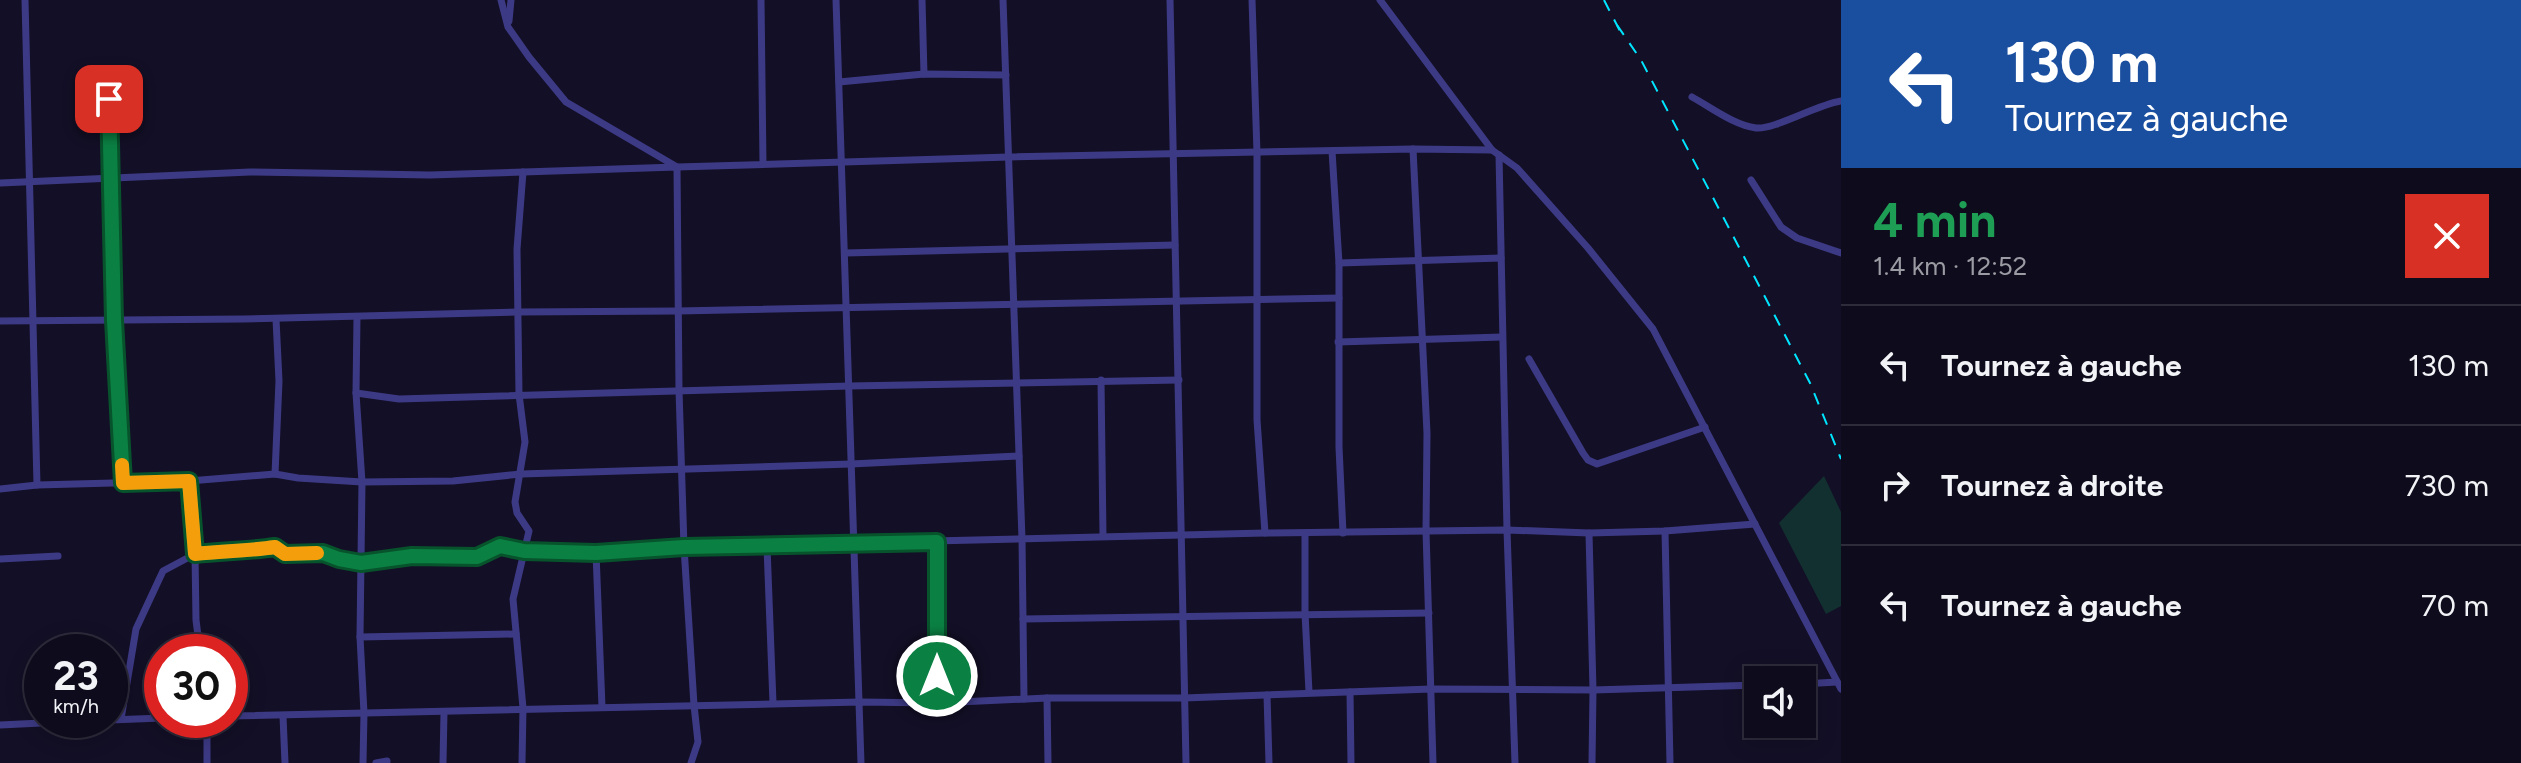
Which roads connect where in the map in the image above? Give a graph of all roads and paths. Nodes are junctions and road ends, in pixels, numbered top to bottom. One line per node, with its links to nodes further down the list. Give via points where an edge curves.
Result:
1 (25, 0): 30 (street)
2 (501, 0): 11 (street)
3 (511, 0): 11 (street)
4 (761, 0): 25 (street)
5 (836, 0): 14 (street)
6 (922, 0): 12 (street)
7 (1003, 0): 13 (street)
8 (1170, 0): 22 (street)
9 (1252, 0): 20 (street)
10 (1380, 0): 21 (street)
11 (508, 27): 26 (street, via 566,102)
12 (924, 74): 13 (street); 14 (street)
13 (1006, 75): 23 (street)
14 (839, 82): 24 (street)
15 (1692, 97): 17 (street, via 1760,128)
16 (109, 99): 28 (street)
17 (1841, 101)
18 (1413, 149): 19 (street); 21 (street); 37 (street)
19 (1332, 151): 20 (street); 38 (street)
20 (1257, 153): 22 (street); 40 (street)
21 (1495, 153): 36 (street); 62 (street, via 1517,168 1653,329)
22 (1174, 155): 23 (street); 32 (street)
23 (1009, 157): 24 (street); 33 (street)
24 (842, 161): 25 (street); 34 (street)
25 (763, 164): 26 (street)
26 (677, 167): 27 (street); 44 (street)
27 (523, 172): 28 (street); 45 (street)
28 (111, 178): 30 (street); 48 (street)
29 (1751, 180): 35 (street, via 1781,227)
30 (29, 182): 31 (street); 50 (street)
31 (0, 183)
32 (1175, 245): 33 (street); 41 (street)
33 (1012, 247): 34 (street); 42 (street)
34 (845, 253): 43 (street)
35 (1841, 253)
36 (1501, 258): 37 (street); 51 (street)
37 (1418, 261): 38 (street); 52 (street)
38 (1339, 263): 39 (street)
39 (1339, 298): 40 (street); 53 (street)
40 (1258, 299): 41 (street); 77 (street, via 1257,420)
41 (1176, 302): 42 (street); 56 (street)
42 (1014, 305): 43 (street); 57 (street)
43 (847, 308): 44 (street); 58 (street)
44 (678, 311): 45 (street); 59 (street)
45 (518, 312): 46 (street); 61 (street)
46 (357, 317): 47 (street); 60 (street)
47 (276, 319): 48 (street); 66 (street)
48 (114, 320): 50 (street); 70 (street)
49 (0, 321): 50 (street)
50 (32, 321): 71 (street)
51 (1502, 337): 52 (street); 74 (street)
52 (1422, 340): 53 (street); 75 (street)
53 (1338, 342): 79 (street)
54 (1529, 359): 62 (street, via 1583,453 1597,464)
55 (1101, 380): 56 (street); 57 (street); 82 (street)
56 (1179, 380): 81 (street)
57 (1017, 383): 58 (street); 63 (street)
58 (849, 386): 59 (street); 64 (street)
59 (679, 390): 61 (street); 65 (street)
60 (356, 393): 61 (street, via 399,399); 69 (street)
61 (519, 394): 67 (street, via 525,442)
62 (1705, 427): 73 (street)
63 (1019, 456): 64 (street); 83 (street)
64 (851, 464): 65 (street); 85 (street)
65 (682, 468): 67 (street); 86 (street)
66 (275, 474): 68 (street); 69 (street)
67 (521, 474): 69 (street); 88 (street, via 515,502 529,531)
68 (189, 481): 70 (street); 90 (street)
69 (362, 482): 93 (street)
70 (123, 483): 71 (street)
71 (37, 485): 72 (street)
72 (0, 489)
73 (1755, 524): 76 (street); 104 (street)
74 (1507, 530): 75 (street); 80 (street); 107 (street)
75 (1426, 531): 79 (street); 95 (street)
76 (1665, 531): 80 (street); 105 (street)
77 (1265, 533): 78 (street); 81 (street)
78 (1305, 533): 79 (street); 94 (street)
79 (1343, 533)
80 (1589, 533): 108 (street)
81 (1181, 535): 82 (street); 96 (street)
82 (1103, 536): 83 (street)
83 (1022, 539): 84 (street); 97 (street)
84 (937, 542): 85 (street); 117 (street)
85 (853, 544): 87 (street); 115 (street)
86 (684, 547): 87 (street); 89 (street); 118 (street)
87 (767, 547): 116 (street)
88 (524, 551): 89 (street); 93 (street, via 500,546 477,557 412,556); 99 (street, via 513,599)
89 (596, 553): 119 (street)
90 (195, 554): 93 (street, via 275,547 285,554 323,553); 98 (street); 101 (street, via 163,571 136,629)
91 (58, 556): 92 (street)
92 (0, 559)
93 (361, 563): 100 (street)
94 (1305, 613): 95 (street); 96 (street); 109 (street)
95 (1429, 613): 106 (street)
96 (1183, 616): 97 (street); 113 (street)
97 (1023, 619): 114 (street)
98 (198, 634)
99 (516, 634): 100 (street); 120 (street)
100 (360, 637): 122 (street)
101 (128, 677)
102 (1744, 685): 105 (street)
103 (1816, 685): 104 (street)
104 (1839, 686)
105 (1669, 688): 108 (street); 144 (street)
106 (1431, 689): 107 (street); 110 (street); 141 (street)
107 (1512, 689): 108 (street); 142 (street)
108 (1593, 690): 143 (street)
109 (1309, 692): 110 (street); 111 (street)
110 (1350, 692): 140 (street)
111 (1267, 695): 113 (street); 139 (street)
112 (1047, 698): 113 (street); 114 (street); 137 (street)
113 (1184, 698): 138 (street)
114 (1024, 699): 117 (street)
115 (860, 702): 116 (street); 117 (street); 136 (street)
116 (773, 703): 118 (street)
117 (937, 703)
118 (694, 705): 119 (street); 135 (street, via 698,742)
119 (602, 707): 120 (street)
120 (523, 708): 121 (street); 134 (street)
121 (444, 712): 122 (street); 133 (street)
122 (364, 713): 124 (street); 131 (street)
123 (248, 716): 124 (street)
124 (283, 716): 130 (street)
125 (24, 724): 126 (street)
126 (0, 725)
127 (207, 738): 129 (street)
128 (387, 761): 132 (street)
129 (207, 763)
130 (285, 763)
131 (363, 763)
132 (376, 763)
133 (443, 763)
134 (522, 763)
135 (691, 763)
136 (861, 763)
137 (1048, 763)
138 (1186, 763)
139 (1269, 763)
140 (1351, 763)
141 (1433, 763)
142 (1515, 763)
143 (1592, 763)
144 (1670, 763)

